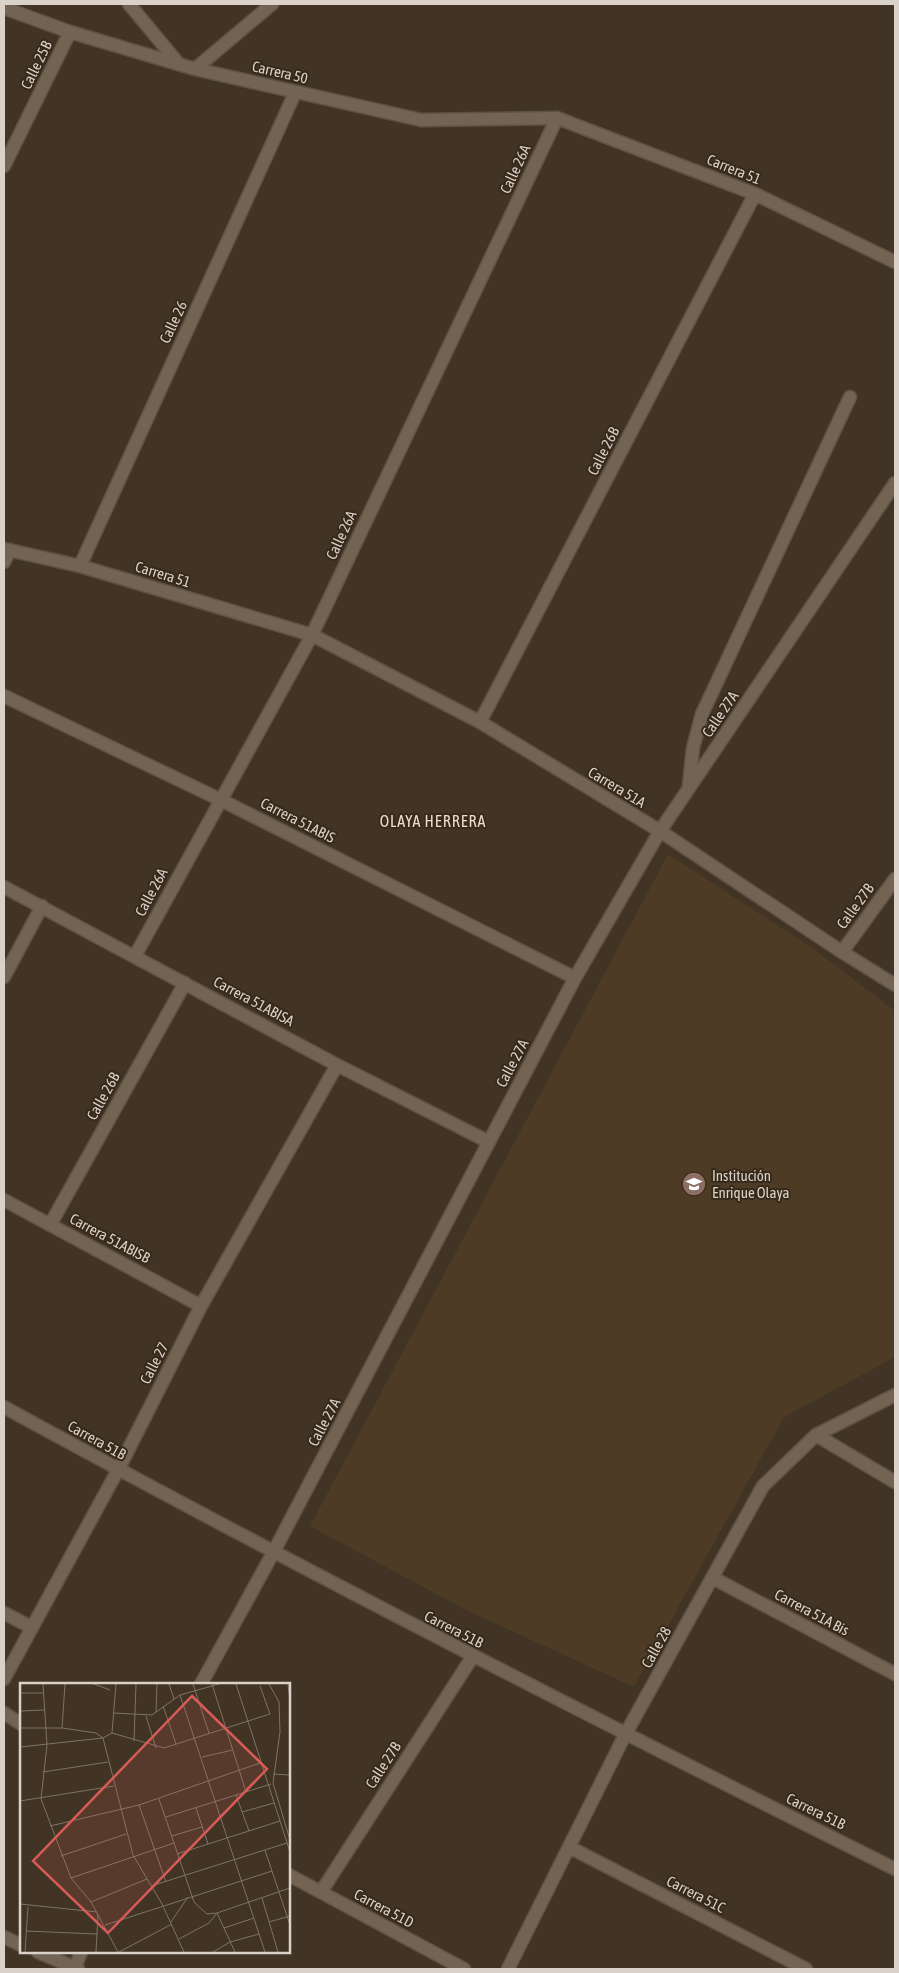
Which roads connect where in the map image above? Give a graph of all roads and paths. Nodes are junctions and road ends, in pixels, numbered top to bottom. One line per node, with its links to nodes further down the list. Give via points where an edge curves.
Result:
1 (129, 4): 5 (street)
2 (272, 4): 6 (street)
3 (4, 8): 4 (street, Carrera 50)
4 (70, 32): 5 (street, Carrera 50); 9 (street, Calle 25B)
5 (178, 63): 6 (street, Carrera 50)
6 (195, 69): 7 (street, Carrera 50)
7 (295, 93): 8 (street, Carrera 50, via 421,120); 16 (street, Calle 26)
8 (557, 118): 10 (street, Carrera 51); 17 (street, Calle 26A)
9 (4, 166)
10 (754, 194): 11 (street, Carrera 51); 19 (street, Calle 26B)
11 (895, 262)
12 (850, 397): 20 (street, via 702,714 693,748)
13 (895, 483): 20 (street, Calle 27A)
14 (7, 549): 15 (street); 16 (street, Carrera 51)
15 (4, 562)
16 (80, 566): 17 (street, Carrera 51)
17 (312, 635): 19 (street, Carrera 51A); 21 (street, Calle 26A)
18 (4, 696): 21 (street, Carrera 51ABIS)
19 (480, 722): 22 (street, Carrera 51A)
20 (689, 788): 22 (street, Calle 27A)
21 (219, 799): 27 (street, Calle 26A); 29 (street, Carrera 51ABIS)
22 (660, 831): 26 (street, Carrera 51A); 29 (street, Calle 27A)
23 (895, 879): 26 (street, Calle 27B)
24 (4, 887): 25 (street, Carrera 51ABISA)
25 (42, 906): 27 (street, Carrera 51ABISA); 28 (street)
26 (842, 952): 31 (street, Carrera 51A)
27 (135, 956): 30 (street, Carrera 51ABISA)
28 (4, 977)
29 (575, 978): 33 (street, Calle 27A)
30 (185, 983): 32 (street, Carrera 51ABISA); 35 (street, Calle 26B)
31 (895, 984)
32 (337, 1065): 33 (street, Carrera 51ABISA); 36 (street, Calle 27)
33 (489, 1142): 42 (street, Calle 27A)
34 (4, 1200): 35 (street, Carrera 51ABISB)
35 (50, 1224): 36 (street, Carrera 51ABISB)
36 (201, 1306): 40 (street, Calle 27)
37 (895, 1395): 39 (street, Calle 28)
38 (4, 1407): 40 (street, Carrera 51B)
39 (816, 1436): 41 (street); 43 (street, Calle 28, via 763,1486)
40 (118, 1470): 42 (street, Carrera 51B); 45 (street, Calle 27)
41 (895, 1482)
42 (273, 1552): 46 (street, Carrera 51B); 49 (street, Calle 27A)
43 (713, 1578): 47 (street, Carrera 51A Bis); 52 (street, Calle 28)
44 (4, 1614): 45 (street)
45 (31, 1627): 48 (street, Calle 27)
46 (473, 1656): 52 (street, Carrera 51B); 56 (street, Calle 27B)
47 (895, 1674)
48 (4, 1679)
49 (202, 1683)
50 (4, 1713): 51 (street)
51 (20, 1723)
52 (626, 1735): 53 (street, Calle 28); 54 (street, Carrera 51B)
53 (570, 1848): 63 (street, Calle 28); 64 (street, Carrera 51C)
54 (895, 1869)
55 (290, 1876): 56 (street, Carrera 51D)
56 (321, 1892): 62 (street, Carrera 51D)
57 (4, 1937): 58 (street)
58 (20, 1945)
59 (40, 1953): 61 (street)
60 (81, 1953): 61 (street)
61 (76, 1968)
62 (464, 1969)
63 (508, 1969)
64 (806, 1969)

